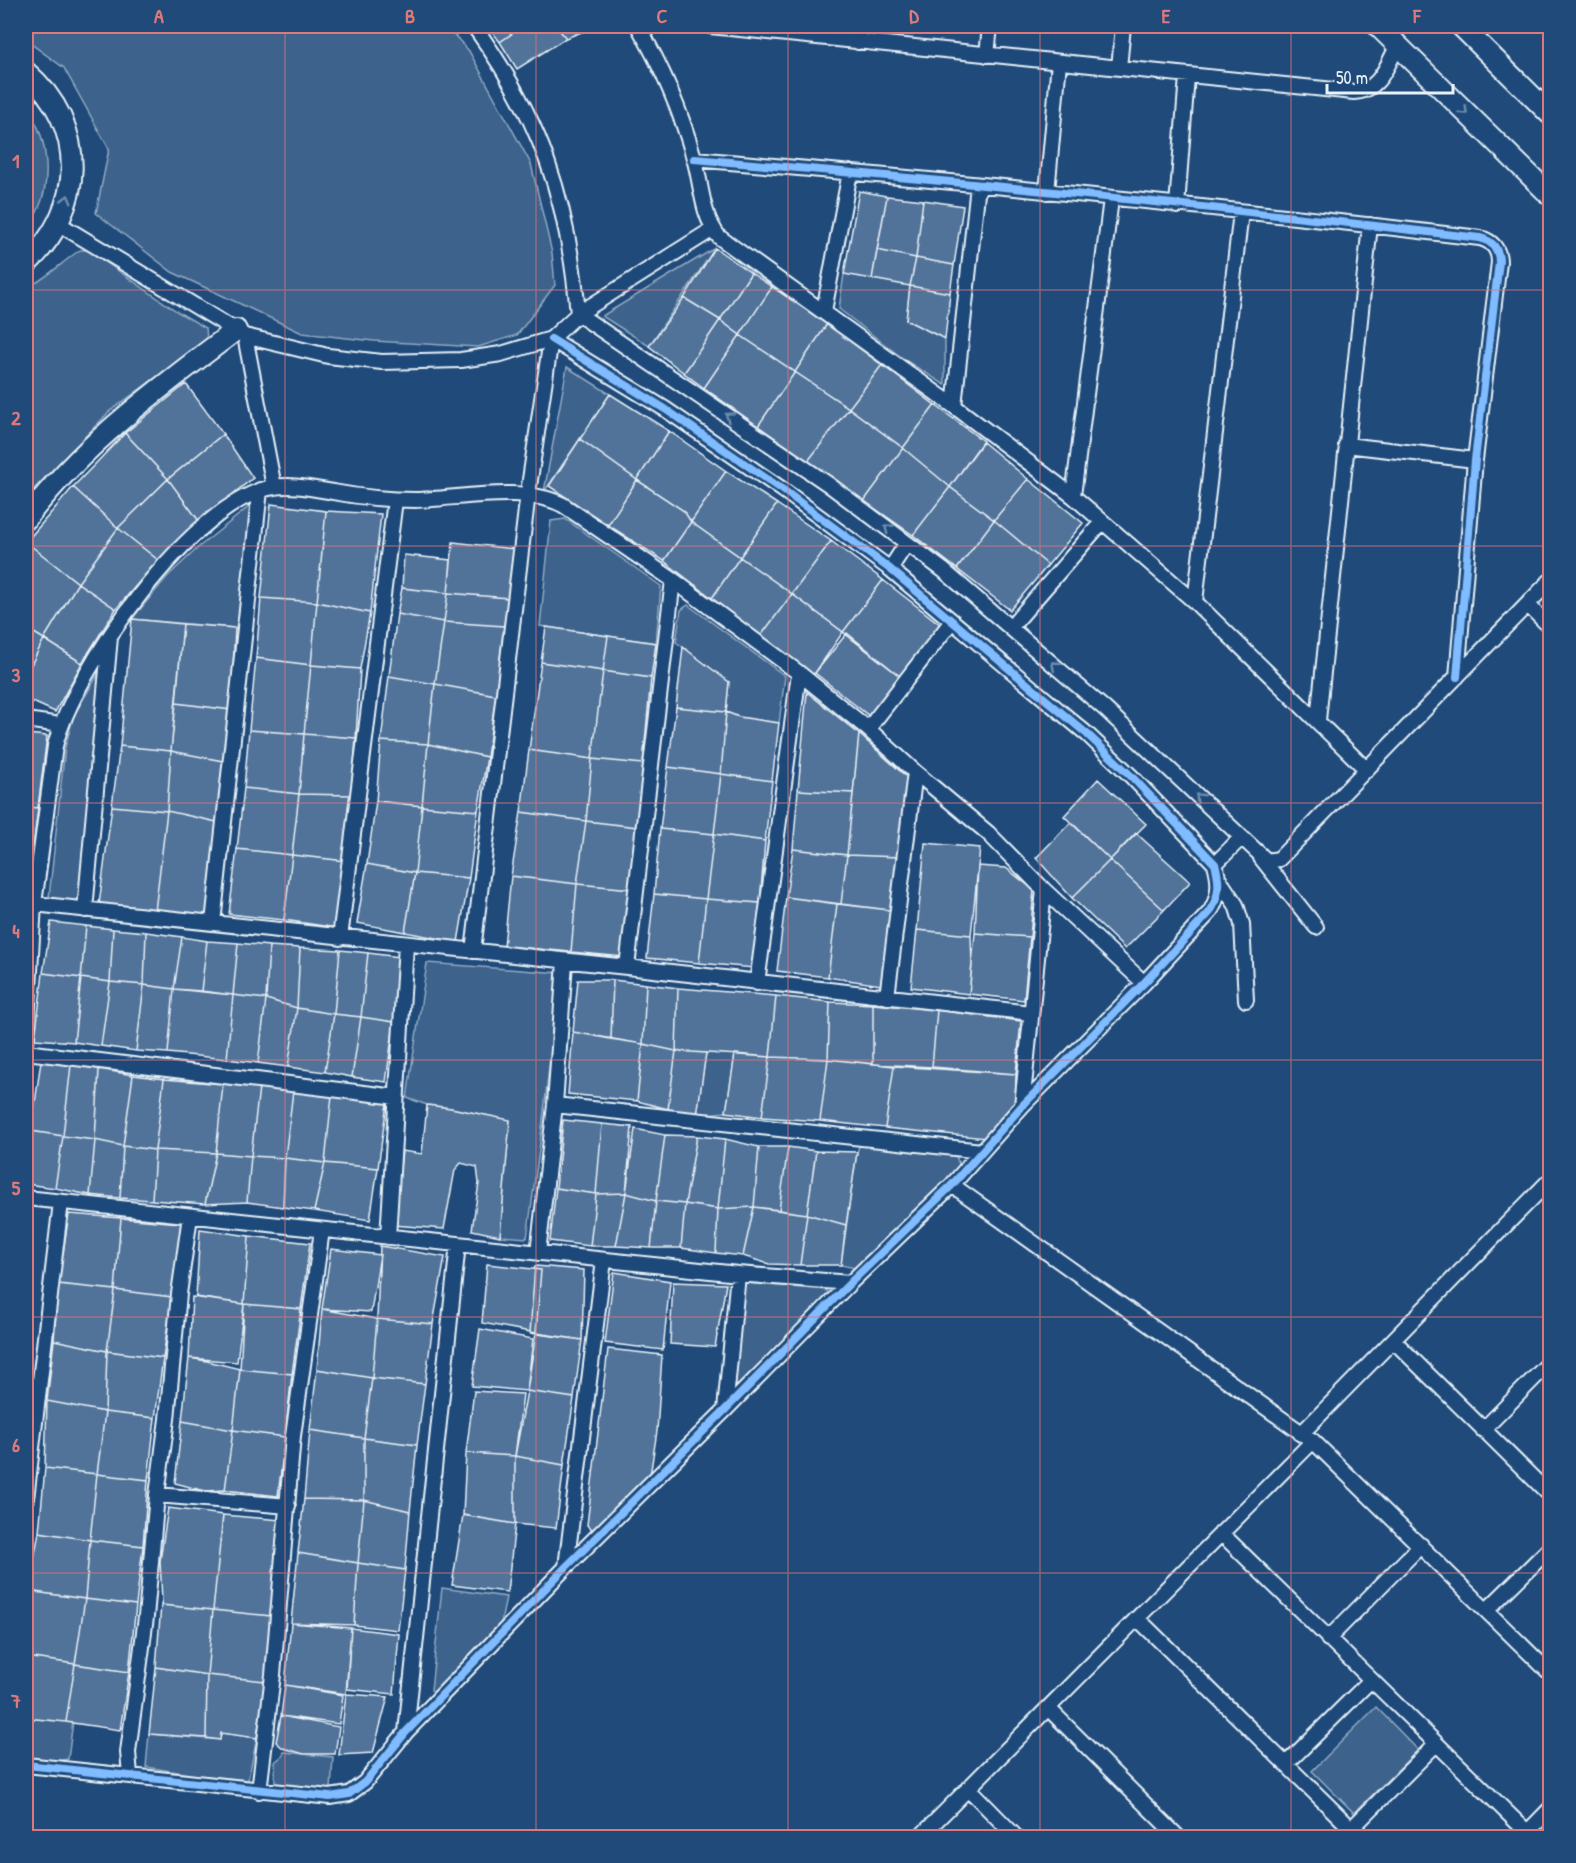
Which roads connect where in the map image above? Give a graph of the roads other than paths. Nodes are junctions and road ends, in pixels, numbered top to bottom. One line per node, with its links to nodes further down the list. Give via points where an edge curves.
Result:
1 (474, 26): 31 (street, via 520,97 555,181 567,224)
2 (642, 26): 18 (street, via 677,106)
3 (710, 26): 9 (street)
4 (860, 26): 10 (street)
5 (990, 26): 12 (street)
6 (1124, 26): 14 (street)
7 (1378, 26): 11 (street)
8 (1461, 26): 17 (street)
9 (732, 27): 10 (street)
10 (858, 42): 12 (street)
11 (1398, 45): 16 (street, via 1377,83 1363,92); 22 (street, one-way to 22)
12 (987, 55): 13 (street)
13 (1059, 62): 14 (street); 21 (street)
14 (1119, 69): 16 (street)
15 (26, 72): 26 (street, one-way to 15, via 70,187 68,136 48,95)
16 (1187, 76): 24 (street)
17 (1551, 114)
18 (694, 159): 19 (street); 28 (street)
19 (850, 172): 20 (street); 30 (street)
20 (978, 185): 21 (street); 34 (street)
21 (1047, 192): 23 (street)
22 (1551, 195)
23 (1111, 199): 24 (street); 39 (street)
24 (1178, 206): 25 (street)
25 (1241, 212): 27 (street); 47 (street)
26 (59, 224): 29 (street); 32 (street)
27 (1370, 225): 35 (street); 36 (street, via 1480,238 1497,251 1499,262)
28 (713, 229): 30 (street, via 727,244); 31 (street)
29 (26, 264)
30 (824, 311): 34 (street)
31 (578, 314): 33 (street); 43 (street, one-way to 31, via 796,461)
32 (240, 333): 33 (street, via 328,356 382,362 461,360 501,354); 37 (street); 41 (street, via 120,420 59,479)
33 (551, 339): 38 (street); 44 (street, via 665,409)
34 (954, 406): 39 (street)
35 (1346, 445): 36 (street); 56 (street)
36 (1475, 460): 54 (street)
37 (267, 488): 40 (street, via 292,486); 52 (street, via 236,503 192,536); 68 (street)
38 (528, 494): 40 (street); 45 (street, via 551,498); 72 (street)
39 (1073, 496): 42 (street)
40 (394, 500): 70 (street)
41 (26, 519)
42 (1102, 522): 47 (street); 50 (street)
43 (907, 543): 44 (street); 50 (street)
44 (890, 569): 49 (street)
45 (674, 580): 53 (street); 74 (street)
46 (1551, 581): 48 (street)
47 (1195, 602): 56 (street)
48 (1528, 605): 51 (street); 54 (street)
49 (952, 621): 58 (street); 63 (street, via 1087,734)
50 (1011, 627): 61 (street, one-way to 50, via 1105,709)
51 (1551, 627)
52 (110, 633): 57 (street, via 81,680); 67 (street)
53 (799, 673): 58 (street); 75 (street)
54 (1457, 678): 59 (street)
55 (26, 720): 57 (street)
56 (1318, 720): 59 (street)
57 (60, 725): 66 (street)
58 (868, 729): 60 (street)
59 (1367, 770): 62 (street, via 1279,859 1271,862)
60 (915, 772): 65 (street, via 988,833); 77 (street)
61 (1241, 838): 62 (street); 63 (street)
62 (1260, 856): 69 (street)
63 (1215, 864): 64 (street)
64 (1220, 881): 76 (street, via 1210,912); 78 (street, via 1236,905 1242,924)
65 (1044, 890): 76 (street); 79 (street)
66 (34, 904): 67 (street); 80 (street)
67 (85, 910): 68 (street)
68 (213, 923): 70 (street)
69 (1316, 927)
70 (340, 938): 71 (street)
71 (406, 945): 72 (street); 82 (street)
72 (473, 951): 73 (street)
73 (565, 962): 74 (street); 83 (street)
74 (627, 967): 75 (street)
75 (757, 983): 77 (street)
76 (1144, 983): 84 (street)
77 (887, 997): 79 (street)
78 (1246, 1000)
79 (1030, 1013): 84 (street)
80 (26, 1039)
81 (26, 1052): 82 (street)
82 (397, 1097): 92 (street)
83 (555, 1105): 85 (street); 94 (street)
84 (1022, 1106): 85 (street)
85 (982, 1151): 87 (street)
86 (1551, 1180): 98 (street)
87 (952, 1185): 97 (street); 102 (street)
88 (26, 1198): 89 (street)
89 (61, 1202): 90 (street); 106 (street)
90 (190, 1216): 91 (street); 104 (street)
91 (322, 1230): 92 (street); 107 (street, via 293,1436)
92 (388, 1237): 93 (street)
93 (458, 1244): 94 (street); 118 (street)
94 (538, 1253): 95 (street)
95 (604, 1260): 96 (street); 111 (street)
96 (738, 1274): 97 (street); 100 (street)
97 (850, 1283): 100 (street)
98 (1393, 1340): 101 (street); 102 (street)
99 (1551, 1362): 101 (street)
100 (726, 1410): 111 (street)
101 (1483, 1430): 105 (street)
102 (1301, 1434): 103 (street)
103 (1313, 1441): 108 (street); 109 (street)
104 (157, 1495): 107 (street); 122 (street, via 128,1752)
105 (1551, 1495)
106 (26, 1500)
107 (288, 1506): 124 (street)
108 (1221, 1533): 113 (street); 114 (street)
109 (1421, 1545): 112 (street); 114 (street)
110 (1551, 1548): 112 (street)
111 (566, 1567): 118 (street)
112 (1487, 1610): 115 (street)
113 (1137, 1618): 117 (street); 120 (street)
114 (1328, 1639): 116 (street)
115 (1551, 1673)
116 (1371, 1680): 119 (street); 120 (street)
117 (1048, 1708): 123 (street); 130 (street)
118 (406, 1732): 124 (street, via 365,1782 349,1794 330,1797)
119 (1436, 1744): 126 (street); 127 (street)
120 (1287, 1763): 126 (street)
121 (26, 1765): 122 (street)
122 (130, 1775): 124 (street)
123 (968, 1788): 128 (street); 129 (street)
124 (259, 1791)
125 (1551, 1809): 127 (street)
126 (1352, 1834)
127 (1524, 1835)
128 (919, 1838)
129 (1017, 1838)
130 (1179, 1838)

